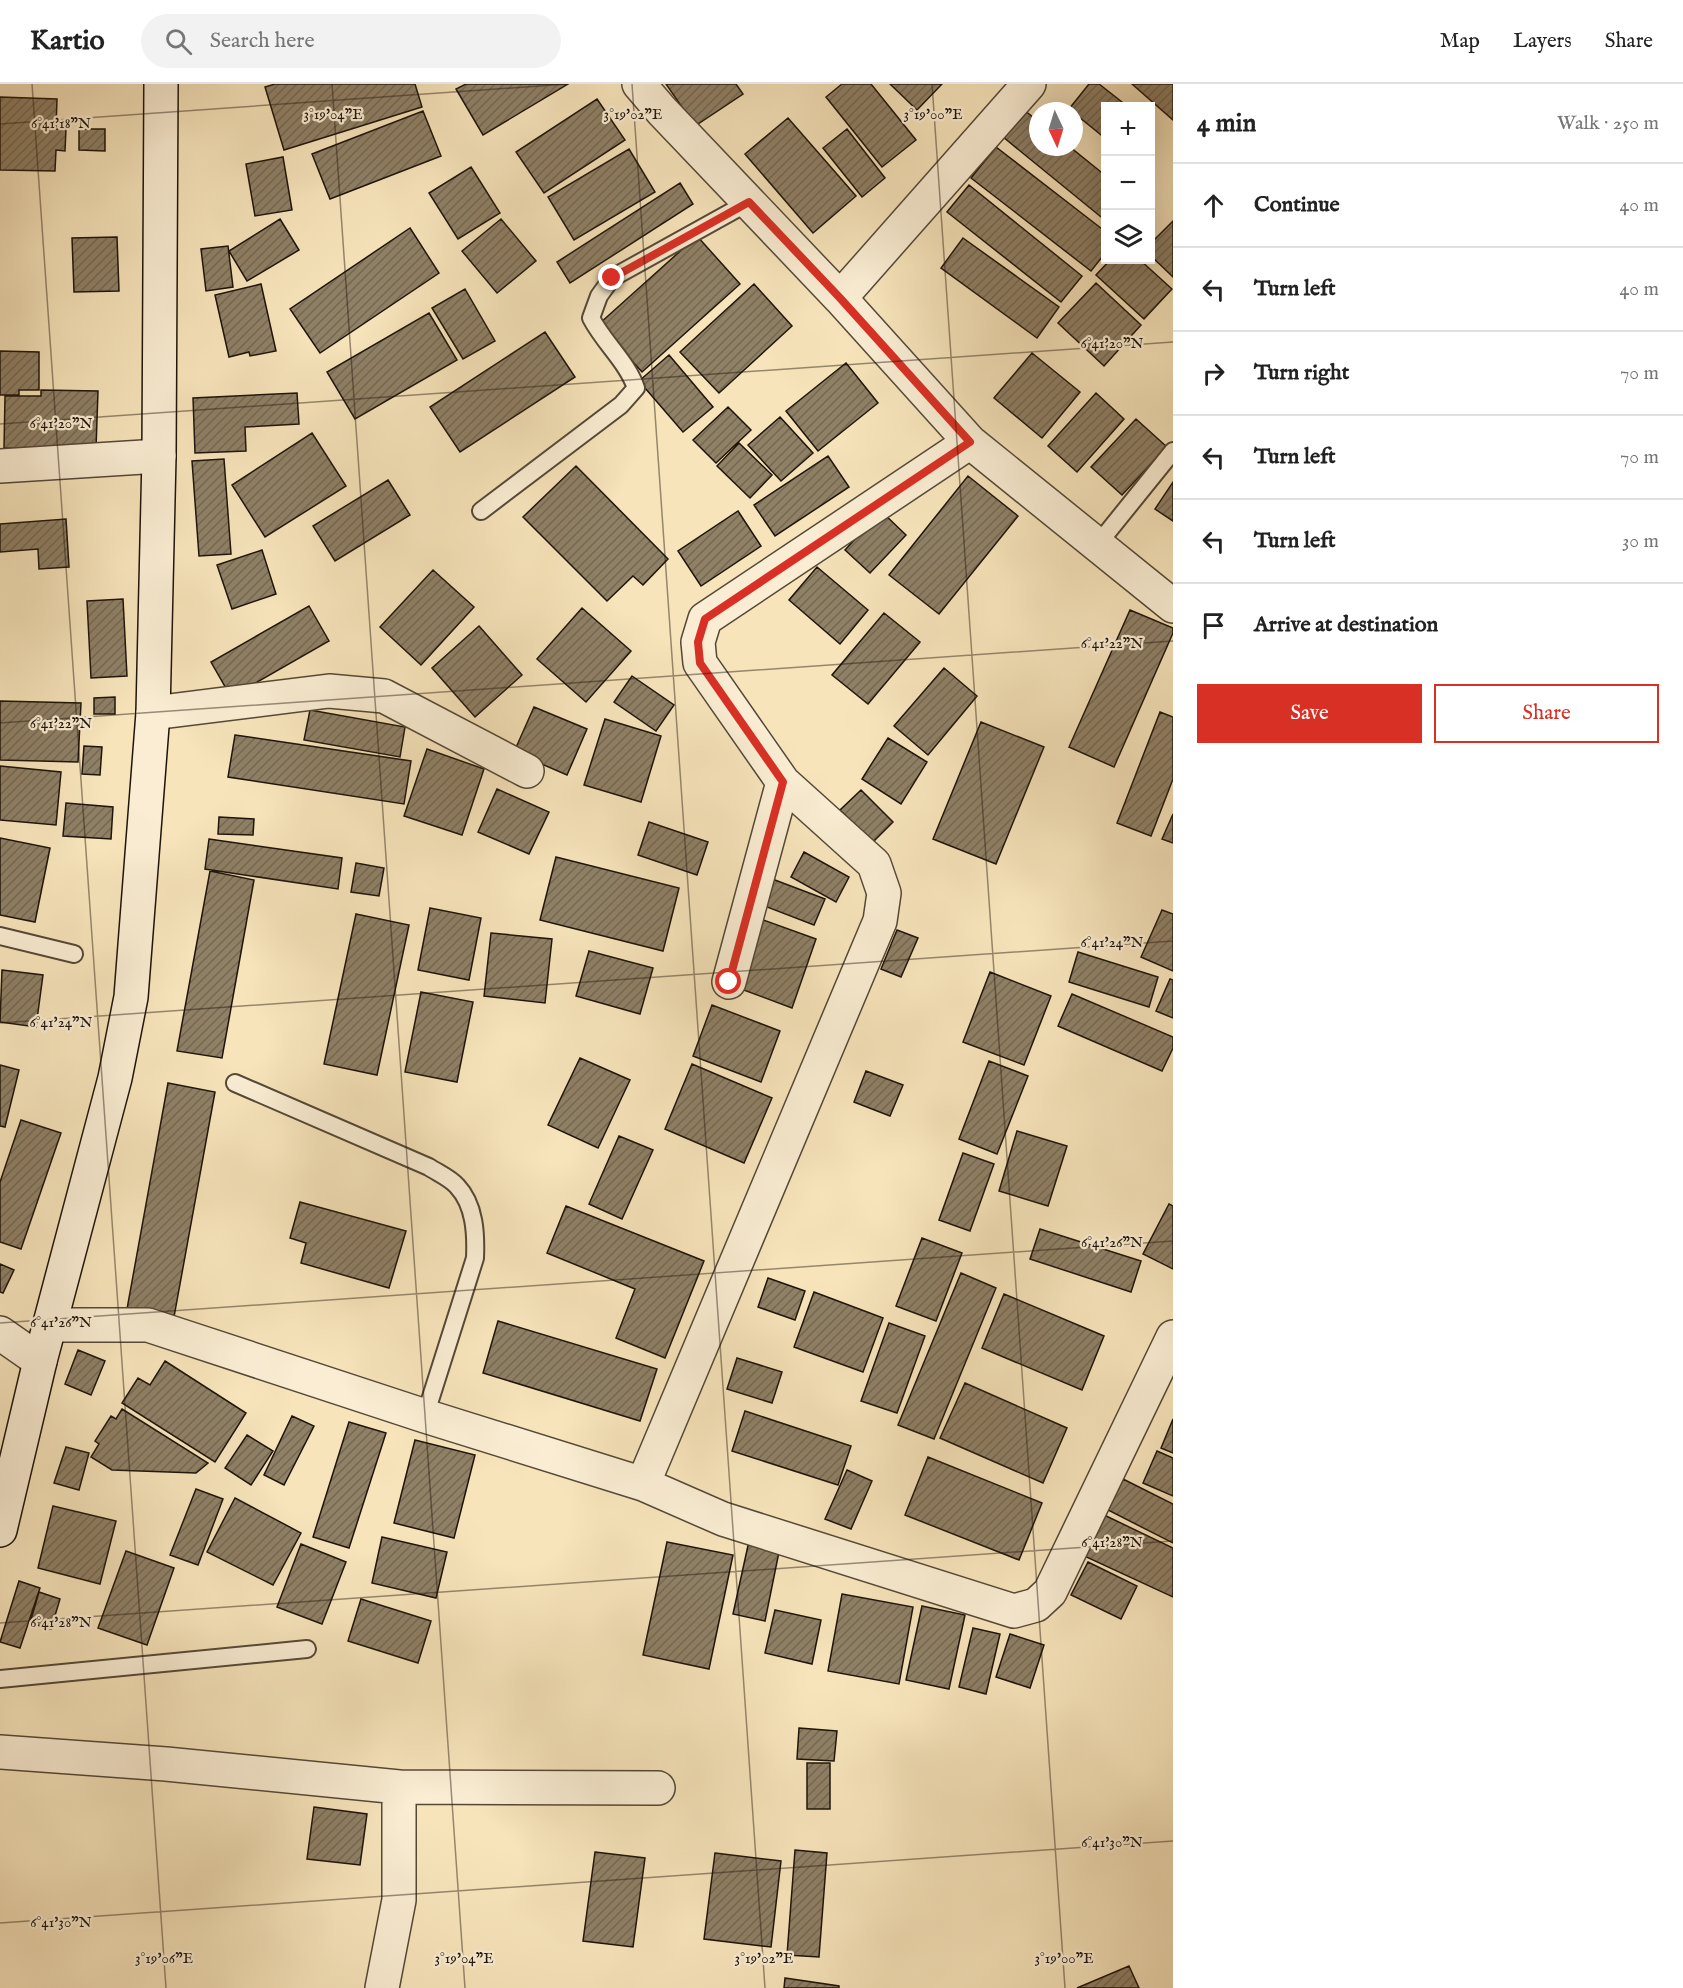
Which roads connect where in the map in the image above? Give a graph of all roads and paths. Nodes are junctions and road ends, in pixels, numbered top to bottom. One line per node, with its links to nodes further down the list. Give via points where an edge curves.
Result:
1 (161, 84): 8 (street)
2 (639, 84): 4 (street)
3 (1029, 84): 5 (street)
4 (749, 202): 5 (street); 10 (lane, via 612,278 599,296 591,318 631,373 636,388 621,405)
5 (840, 298): 6 (street)
6 (970, 442): 11 (street); 15 (street, via 705,619 698,642 700,663)
7 (1173, 451): 11 (lane)
8 (159, 456): 9 (street); 13 (street)
9 (0, 466)
10 (481, 511)
11 (1098, 544): 12 (street)
12 (1173, 606)
13 (153, 713): 14 (street, via 329,691 384,696); 20 (street, via 131,997 115,1078)
14 (527, 771)
15 (783, 782): 18 (street); 25 (street, via 874,864 884,893 880,921)
16 (0, 936): 17 (lane)
17 (74, 954)
18 (729, 982)
19 (235, 1083): 24 (lane, via 429,1167 457,1185 473,1219 475,1258)
20 (50, 1324): 23 (street); 24 (street, via 148,1325)
21 (0, 1333): 23 (street)
22 (1173, 1336): 25 (street, via 1050,1593 1036,1605 1014,1611 723,1519)
23 (40, 1361): 26 (street)
24 (425, 1416): 25 (street)
25 (642, 1484)
26 (0, 1530)
27 (307, 1649): 28 (lane)
28 (0, 1679)
29 (0, 1752): 30 (street)
30 (399, 1787): 31 (street); 32 (street, via 399,1900)
31 (658, 1788)
32 (381, 1988)

